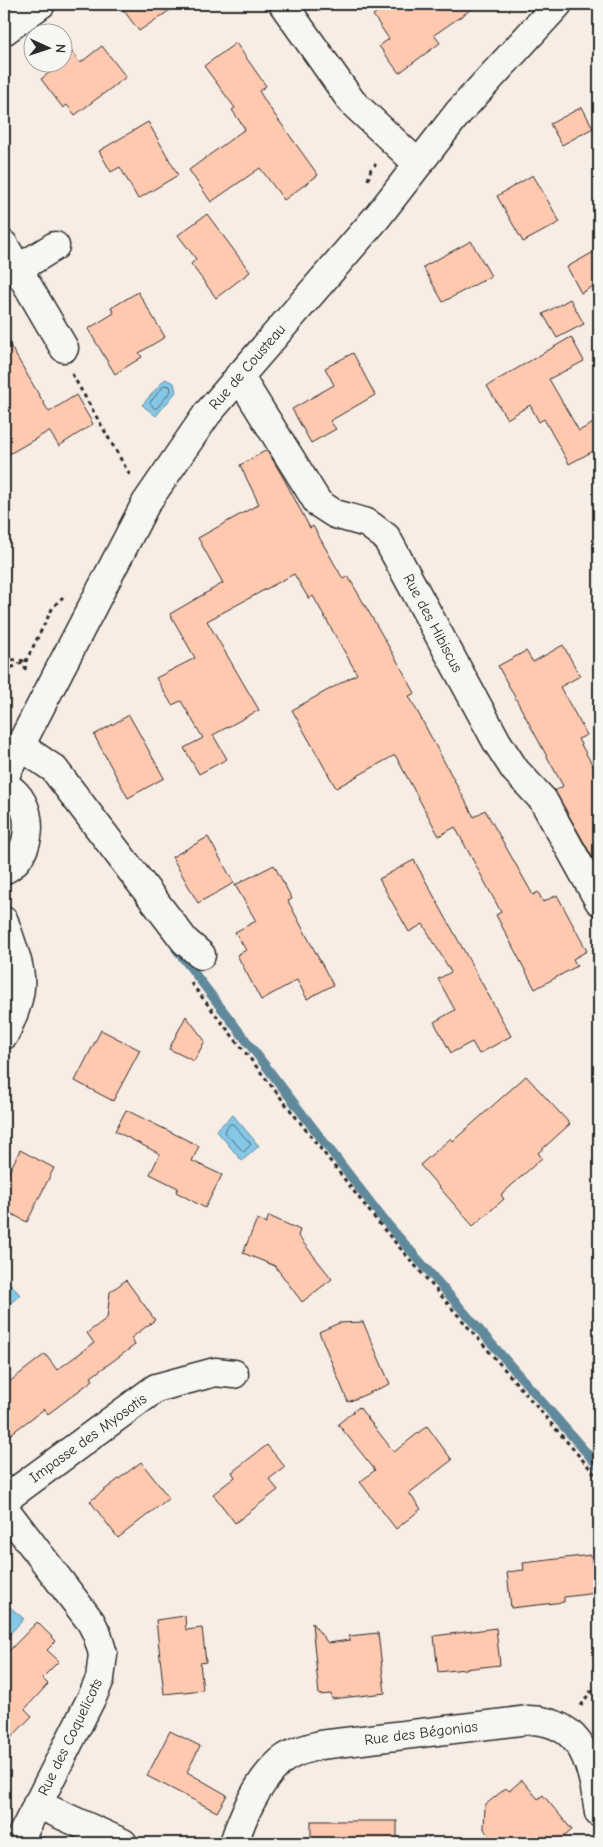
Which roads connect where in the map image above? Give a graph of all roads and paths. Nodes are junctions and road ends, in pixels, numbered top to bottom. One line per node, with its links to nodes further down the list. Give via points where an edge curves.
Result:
1 (41, 4): 4 (street)
2 (283, 4): 5 (street, via 352,102)
3 (558, 4): 5 (street, Rue de Cousteau, via 458,113)
4 (4, 31)
5 (418, 163): 10 (street, Rue de Cousteau, via 378,216)
6 (4, 245): 8 (street)
7 (55, 246): 8 (street)
8 (18, 269): 9 (street)
9 (64, 348): 11 (path, via 65,360)
10 (240, 376): 14 (street, Rue de Cousteau, via 207,414 146,503); 18 (street, Rue des Hibiscus, via 318,503 335,514 367,523 386,537 497,742 515,770 543,800)
11 (133, 481)
12 (4, 659): 13 (path, via 26,661)
13 (4, 671)
14 (20, 745): 15 (street, Rue de Cousteau); 20 (street, via 54,769 185,941)
15 (4, 777)
16 (4, 784): 17 (street, via 17,795 26,813 28,833 22,852)
17 (4, 870)
18 (599, 901)
19 (4, 921): 21 (street, via 19,966 21,988 15,1013)
20 (193, 965): 23 (path, via 381,1226)
21 (4, 1035)
22 (234, 1374): 24 (street, Impasse des Myosotis, via 215,1372 156,1388)
23 (599, 1479)
24 (4, 1500)
25 (4, 1508): 26 (street, Rue des Coquelicots, via 91,1622 103,1654 100,1679 94,1693)
26 (37, 1804): 28 (street, Rue des Coquelicots); 29 (street)
27 (599, 1813): 30 (street, Rue des Bégonias, via 595,1781 583,1750 574,1738 556,1723 529,1720 320,1745 291,1755 278,1764 263,1783)
28 (18, 1843)
29 (123, 1843)
30 (234, 1843)

